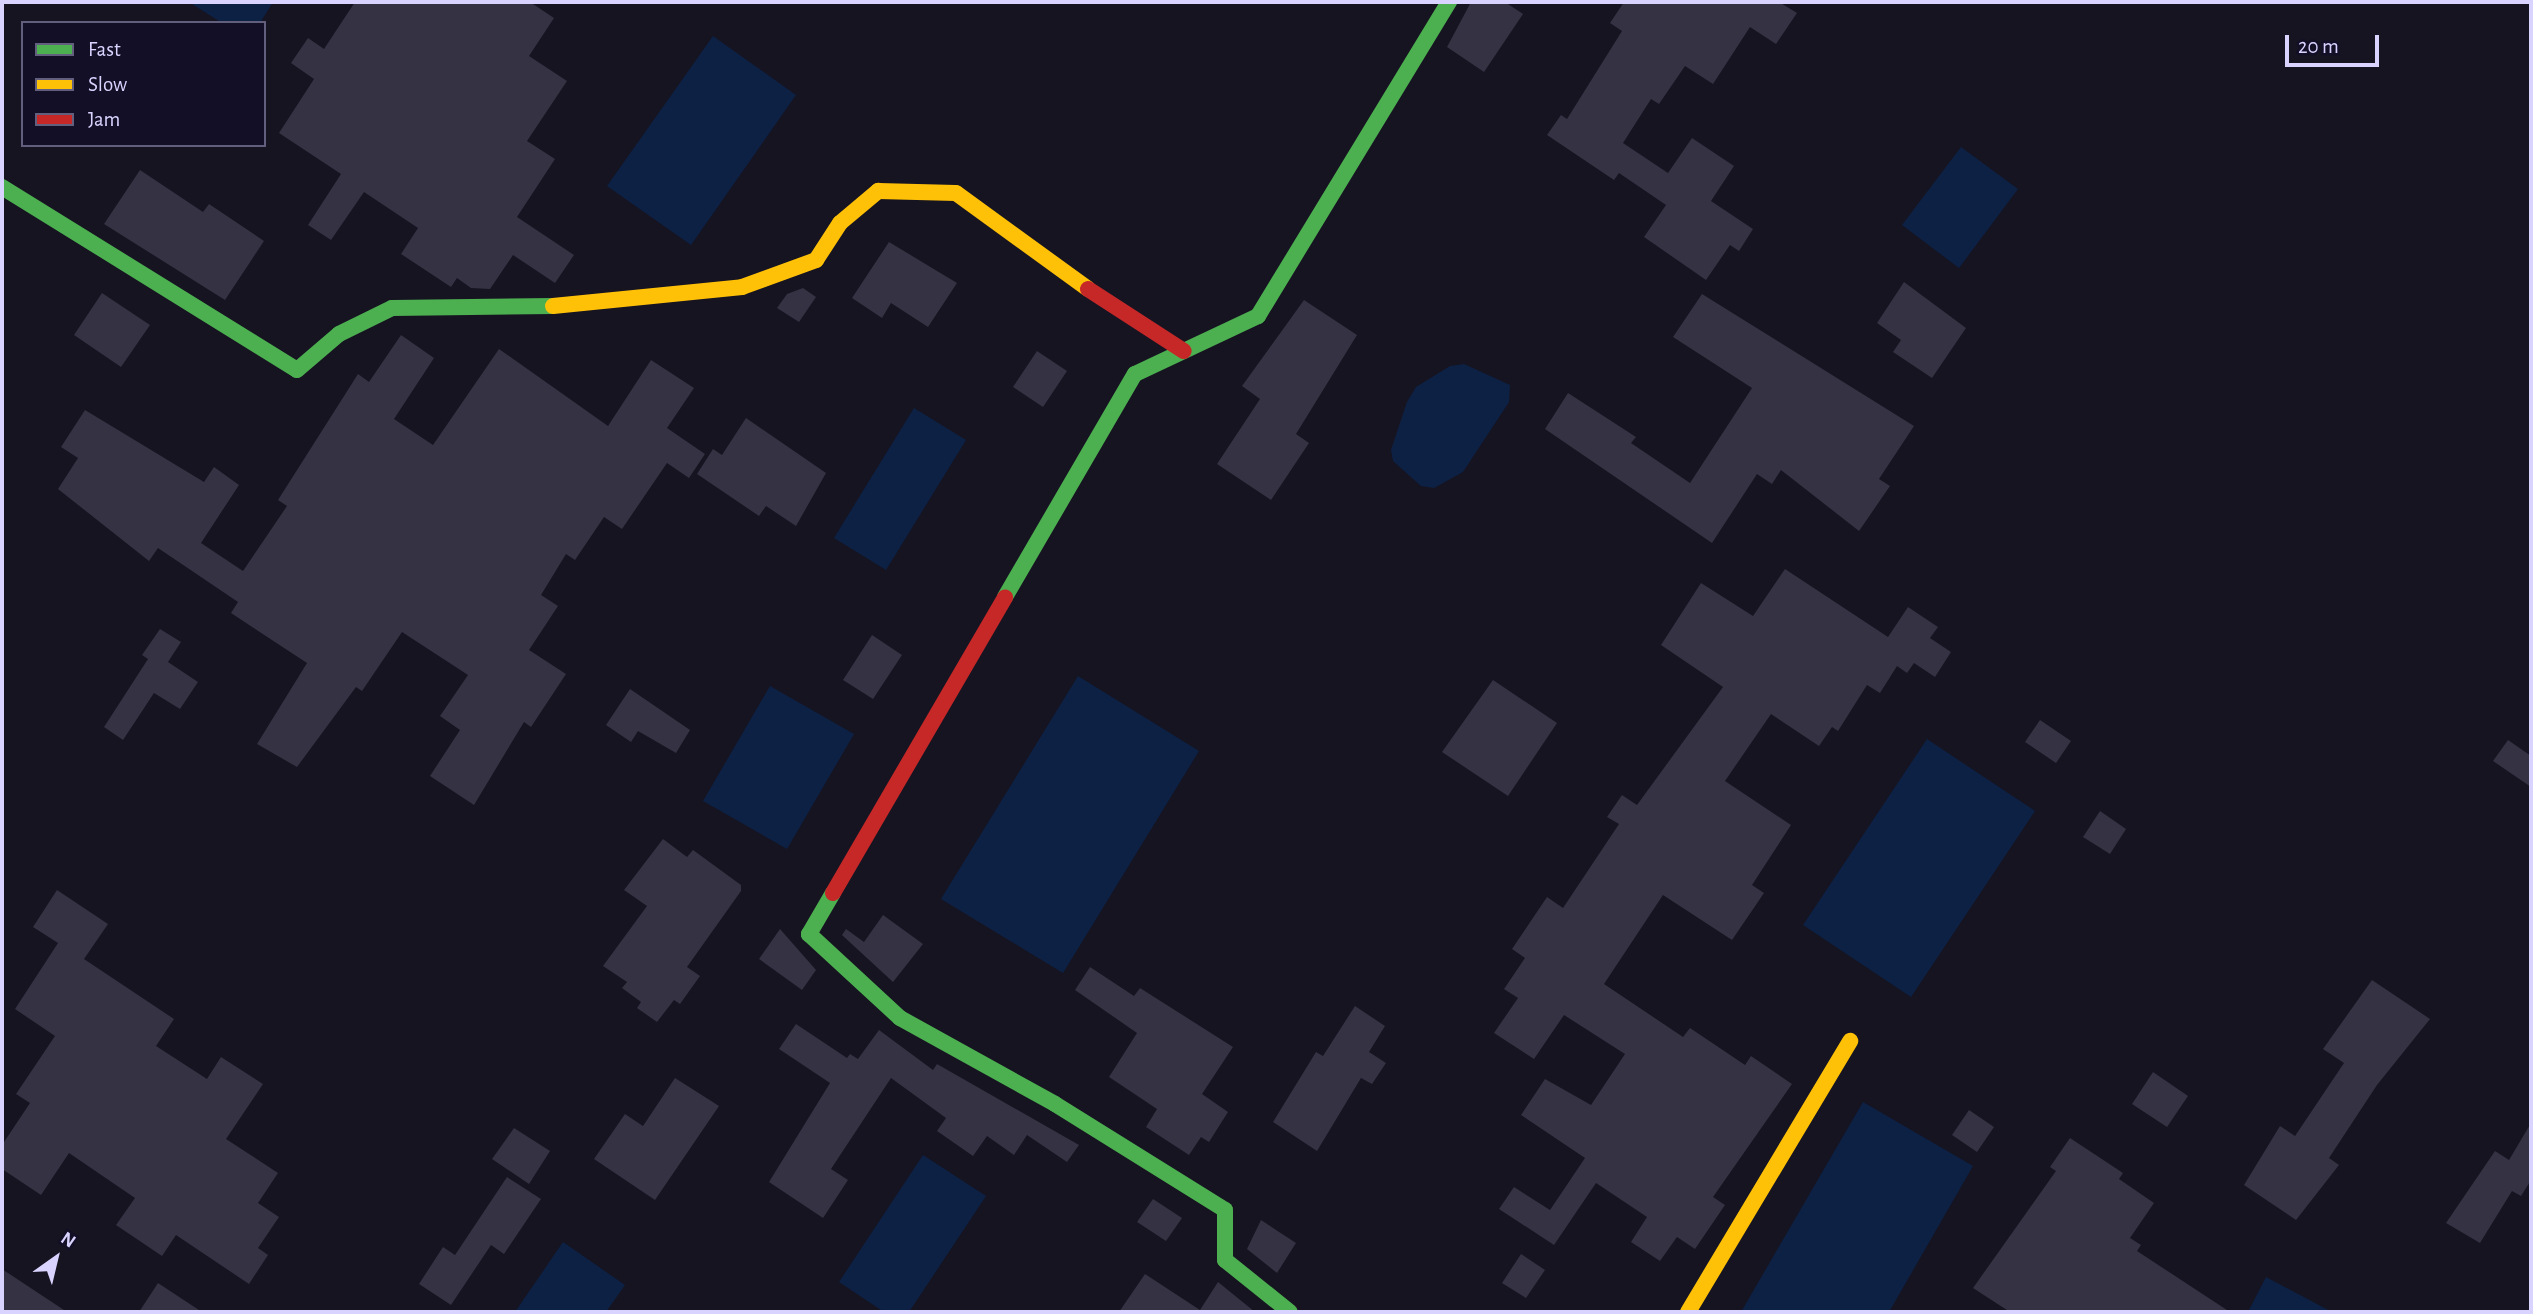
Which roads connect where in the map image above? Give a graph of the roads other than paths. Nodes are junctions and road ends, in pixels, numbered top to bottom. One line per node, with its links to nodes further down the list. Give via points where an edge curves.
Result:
1 (1449, 2): 3 (street, via 1258,316)
2 (2, 187): 3 (street, via 298,370 339,334 392,308 509,311 741,287 816,260 840,223 878,191 956,193 1032,253)
3 (1184, 351): 5 (street, via 1135,374 809,934 900,1018 1055,1104 1226,1210 1225,1260)
4 (1850, 1041): 6 (street)
5 (1290, 1312)
6 (1688, 1312)

